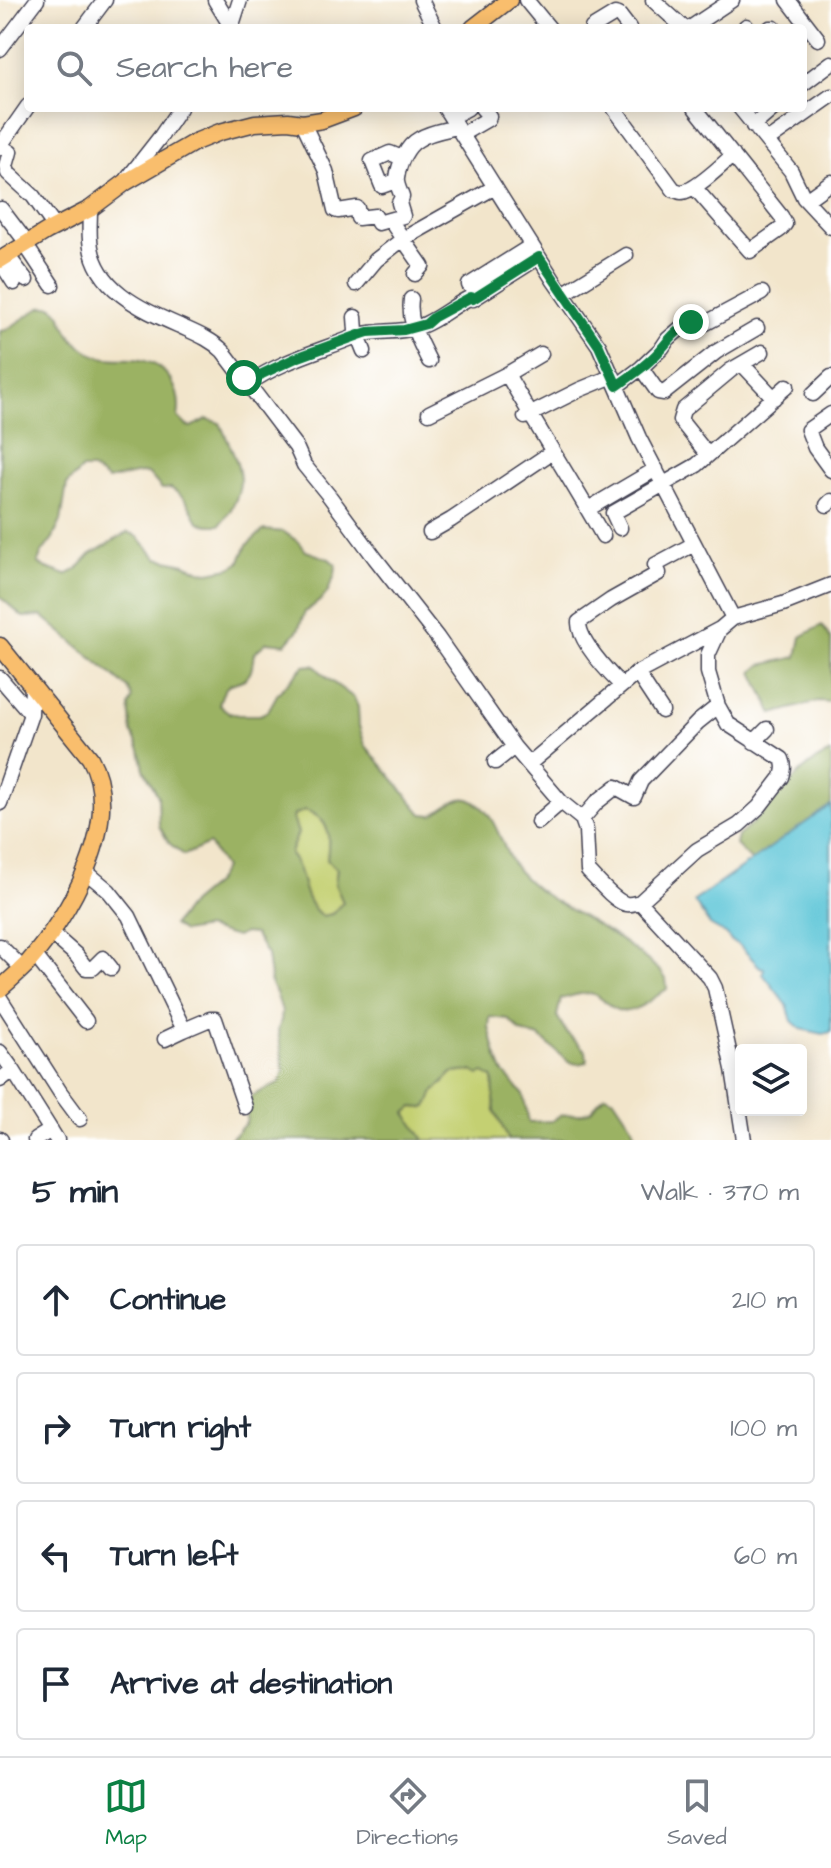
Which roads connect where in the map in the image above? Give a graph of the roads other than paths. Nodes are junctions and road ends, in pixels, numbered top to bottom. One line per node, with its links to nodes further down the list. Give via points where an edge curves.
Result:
1 (37, 0): 24 (street)
2 (105, 0): 11 (street)
3 (215, 0): 12 (street)
4 (240, 0): 13 (street)
5 (421, 0): 14 (street)
6 (526, 0): 16 (street)
7 (653, 0): 19 (street)
8 (732, 0): 20 (street)
9 (788, 0): 21 (street)
10 (499, 3): 15 (main road)
11 (87, 24)
12 (230, 24)
13 (233, 24)
14 (433, 24)
15 (477, 24)
16 (546, 24)
17 (599, 24): 18 (street, via 615,14)
18 (626, 24)
19 (682, 24)
20 (693, 24)
21 (806, 24)
22 (807, 25): 23 (street)
23 (818, 39)
24 (0, 49)
25 (831, 65): 26 (street)
26 (807, 81)
27 (830, 99): 39 (street)
28 (24, 112): 42 (street, via 0,146 10,152)
29 (177, 112): 44 (street)
30 (343, 112): 37 (main road)
31 (486, 112): 36 (street, via 488,119)
32 (617, 112): 47 (street, via 674,190)
33 (698, 112): 40 (street)
34 (743, 112): 38 (street)
35 (769, 112): 38 (street)
36 (454, 122): 41 (street, via 417,140); 46 (street)
37 (303, 123): 44 (main road, via 255,123 220,132); 51 (street, via 326,171 335,210 357,208 359,218)
38 (753, 126): 39 (street)
39 (767, 141): 48 (street)
40 (733, 155): 47 (street); 47 (street, via 781,216 781,229 750,251)
41 (402, 158): 43 (street); 43 (street, via 387,153 372,161 382,186)
42 (5, 179): 52 (street, via 33,196)
43 (396, 181): 51 (street, via 404,214)
44 (126, 182): 50 (main road)
45 (831, 182): 48 (street)
46 (495, 187): 54 (street); 56 (street)
47 (694, 187)
48 (806, 200): 53 (street)
49 (1, 209): 55 (street)
50 (90, 209): 52 (main road); 80 (street, via 94,260 115,291 213,342)
51 (390, 220): 54 (street)
52 (55, 227): 55 (main road)
53 (831, 227)
54 (403, 239): 59 (street); 61 (street)
55 (26, 243): 58 (main road); 62 (street)
56 (535, 252): 63 (street); 65 (street); 68 (street, via 473,299)
57 (626, 255): 65 (street)
58 (2, 259): 60 (street)
59 (422, 270)
60 (20, 282)
61 (356, 284)
62 (52, 285)
63 (469, 285)
64 (762, 293): 76 (street, via 710,321 682,327)
65 (563, 294): 79 (street, via 599,346)
66 (411, 299): 68 (street)
67 (355, 317): 70 (street)
68 (414, 328): 70 (street); 74 (street)
69 (757, 328): 76 (street, via 664,393)
70 (359, 335): 71 (street); 80 (street, via 296,358)
71 (364, 351)
72 (762, 352): 75 (street)
73 (541, 354): 77 (street)
74 (429, 361)
75 (742, 364): 83 (street); 88 (street, via 680,415)
76 (641, 368): 79 (street)
77 (507, 374): 84 (street); 86 (street)
78 (831, 377): 82 (street)
79 (615, 381): 86 (street, via 579,390); 89 (street)
80 (248, 384): 110 (street)
81 (787, 386): 83 (street)
82 (813, 394)
83 (774, 398): 88 (street)
84 (429, 413)
85 (831, 414): 90 (street, via 808,430)
86 (528, 415): 87 (street)
87 (552, 452): 92 (street); 94 (street)
88 (708, 455): 91 (street)
89 (656, 469): 91 (street); 92 (street)
90 (831, 470)
91 (664, 484): 93 (street, via 613,513); 96 (street)
92 (588, 509): 95 (street)
93 (620, 528)
94 (430, 532)
95 (603, 536)
96 (694, 544): 98 (street); 104 (street, via 655,565 659,573 579,622 585,639)
97 (831, 585): 98 (street)
98 (733, 618): 99 (street)
99 (720, 629): 101 (street); 105 (street, via 708,655)
100 (0, 646): 103 (main road)
101 (637, 673): 104 (street); 106 (street)
102 (0, 678): 107 (street)
103 (32, 685): 107 (street); 117 (main road, via 97,770 100,816)
104 (621, 685): 112 (street)
105 (718, 706): 109 (street, via 728,724); 115 (street, via 641,781 634,797 616,787)
106 (662, 711)
107 (31, 714): 114 (street)
108 (767, 729): 109 (street)
109 (754, 742): 118 (street, via 782,759 782,777 739,825 697,850)
110 (514, 747): 111 (street); 112 (street)
111 (495, 762)
112 (529, 764): 113 (street)
113 (561, 802): 115 (street); 116 (street)
114 (0, 803)
115 (582, 819): 118 (street, via 588,871 624,904)
116 (538, 822)
117 (85, 871): 119 (main road); 130 (street, via 129,916 177,1036 215,1019)
118 (640, 902): 134 (street, via 715,988)
119 (51, 933): 121 (main road); 123 (street, via 86,968 103,958)
120 (0, 946): 122 (street)
121 (34, 954): 122 (main road); 126 (street)
122 (22, 968): 124 (main road)
123 (111, 968)
124 (0, 989)
125 (0, 998): 131 (street)
126 (86, 1021)
127 (0, 1052): 128 (street)
128 (13, 1070): 129 (street); 132 (street)
129 (0, 1080)
130 (245, 1107)
131 (80, 1119)
132 (54, 1135): 133 (street)
133 (35, 1140)
134 (744, 1140)

